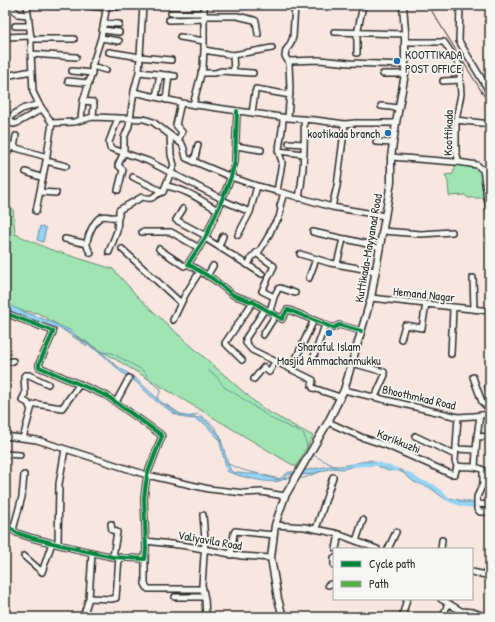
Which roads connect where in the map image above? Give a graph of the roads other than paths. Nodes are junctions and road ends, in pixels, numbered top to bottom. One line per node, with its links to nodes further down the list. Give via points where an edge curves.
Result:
1 (6, 5): 14 (street, via 18,14)
2 (27, 5): 14 (street)
3 (74, 5): 11 (street)
4 (83, 5): 12 (street)
5 (144, 5): 42 (street)
6 (204, 5): 15 (street)
7 (295, 5): 44 (street, via 292,37 285,56)
8 (363, 5): 25 (street)
9 (403, 5): 26 (main road, Kuttikada-Mayyanad Road)
10 (460, 5): 66 (street, via 459,41)
11 (51, 6)
12 (111, 6): 17 (street)
13 (171, 13): 15 (street)
14 (28, 15): 20 (street)
15 (204, 16): 16 (street); 24 (street, via 237,16 254,20); 33 (street)
16 (169, 20)
17 (104, 23): 18 (street); 21 (street)
18 (119, 24)
19 (15, 26): 20 (street)
20 (29, 26): 29 (street)
21 (103, 30): 22 (street); 30 (street)
22 (119, 32)
23 (334, 32): 25 (street)
24 (258, 34)
25 (357, 34): 26 (street); 38 (street)
26 (405, 34): 34 (main road, Kuttikada-Mayyanad Road)
27 (6, 37): 29 (street)
28 (180, 37): 33 (street)
29 (31, 38): 31 (street); 39 (street)
30 (101, 38): 32 (street); 46 (street)
31 (74, 39)
32 (119, 41)
33 (204, 41): 36 (street)
34 (405, 42): 45 (main road, Kuttikada-Mayyanad Road); 61 (street, Koottikada, via 444,42 460,66)
35 (272, 48): 40 (street)
36 (204, 50): 40 (street); 53 (street)
37 (109, 52): 42 (street)
38 (357, 53)
39 (31, 54): 41 (street); 48 (street)
40 (233, 55): 51 (street)
41 (76, 57)
42 (140, 57): 43 (street); 50 (street)
43 (172, 60)
44 (289, 63): 45 (street, via 293,60 319,60); 67 (street)
45 (405, 65): 57 (main road, Kuttikada-Mayyanad Road)
46 (92, 66): 47 (street); 52 (street)
47 (106, 70)
48 (32, 71): 59 (street); 73 (street, via 33,92)
49 (72, 71): 52 (street)
50 (139, 72): 55 (street); 65 (street)
51 (234, 72): 53 (street); 54 (street)
52 (92, 73): 64 (street)
53 (201, 73): 72 (street)
54 (253, 73)
55 (160, 74): 58 (street); 68 (street)
56 (383, 74): 57 (street)
57 (405, 74): 75 (main road, Kuttikada-Mayyanad Road)
58 (169, 75): 60 (street); 69 (street)
59 (5, 76)
60 (176, 76)
61 (460, 80): 62 (street); 85 (street, Koottikada)
62 (443, 81)
63 (68, 82): 64 (street)
64 (89, 83): 70 (street)
65 (134, 92): 68 (street); 80 (street)
66 (490, 93)
67 (290, 95): 77 (street, via 256,91); 81 (street)
68 (156, 98): 69 (street)
69 (166, 100): 71 (street)
70 (83, 101): 78 (street, via 94,104); 83 (street)
71 (182, 103): 72 (street); 92 (street, via 176,125 182,132)
72 (193, 105): 76 (street)
73 (40, 106): 82 (street, via 22,109); 82 (street, via 17,123 13,124); 86 (street)
74 (381, 106): 75 (street)
75 (399, 108): 87 (main road, Kuttikada-Mayyanad Road)
76 (237, 111): 77 (street); 99 (street)
77 (252, 113): 81 (street)
78 (93, 117): 79 (street); 83 (street)
79 (118, 118): 80 (street); 104 (street, via 109,145 110,148)
80 (130, 118): 90 (street, via 153,122); 104 (street, via 124,138)
81 (286, 118): 84 (street); 103 (street)
82 (7, 119)
83 (81, 119): 86 (street, via 74,122)
84 (304, 119): 88 (street); 97 (street)
85 (456, 120): 89 (street); 110 (street, Koottikada)
86 (52, 123): 108 (street)
87 (396, 123): 88 (street); 95 (main road, Kuttikada-Mayyanad Road)
88 (345, 124): 128 (street)
89 (490, 124)
90 (170, 135): 92 (street); 113 (street, via 174,165)
91 (16, 136): 100 (street)
92 (178, 141): 109 (street, via 184,148 186,158)
93 (288, 142): 97 (street)
94 (376, 142): 95 (street)
95 (393, 143): 107 (main road, Kuttikada-Mayyanad Road)
96 (5, 144): 100 (street)
97 (304, 144): 105 (street)
98 (198, 145): 109 (street)
99 (236, 146): 102 (street); 115 (street)
100 (12, 147): 101 (street); 106 (street); 108 (street)
101 (5, 148)
102 (261, 150)
103 (278, 151): 105 (street); 121 (street, via 282,158)
104 (124, 152): 113 (street); 120 (street, via 118,165 123,170)
105 (304, 154): 126 (street)
106 (5, 156)
107 (391, 157): 110 (street, Koottikada); 134 (main road, Kuttikada-Mayyanad Road)
108 (47, 159): 111 (street); 116 (street)
109 (194, 162): 115 (street)
110 (458, 162): 117 (street, via 480,166)
111 (66, 166)
112 (26, 172): 116 (street)
113 (171, 173): 123 (street); 127 (street)
114 (133, 177): 123 (street)
115 (230, 177): 119 (street); 127 (street)
116 (43, 178): 122 (street)
117 (488, 185): 133 (street, via 486,194)
118 (167, 186): 130 (street, via 191,193)
119 (257, 186): 121 (street); 132 (street)
120 (118, 190)
121 (277, 191): 125 (street)
122 (40, 192): 124 (street); 131 (street)
123 (163, 192): 135 (street, via 148,200 142,197 119,210)
124 (56, 193)
125 (284, 193): 126 (street); 153 (street, via 279,218)
126 (299, 198): 128 (street)
127 (222, 200): 130 (street); 132 (street)
128 (332, 207): 134 (street)
129 (183, 209): 142 (street, via 176,220)
130 (218, 210): 142 (street)
131 (36, 211)
132 (250, 212): 140 (street)
133 (490, 212)
134 (385, 216): 136 (main road, Kuttikada-Mayyanad Road)
135 (118, 217): 145 (street, via 100,217 92,227); 151 (street, via 117,231)
136 (383, 231): 139 (street, via 421,234); 147 (main road, Kuttikada-Mayyanad Road)
137 (142, 232): 148 (street, via 171,232)
138 (313, 232): 144 (street)
139 (452, 232)
140 (238, 235)
141 (223, 236): 146 (street)
142 (206, 237): 146 (street); 148 (street)
143 (64, 239): 145 (street)
144 (344, 239): 147 (street); 157 (street)
145 (87, 244): 152 (street)
146 (219, 246): 158 (street)
147 (380, 247): 160 (main road, Kuttikada-Mayyanad Road)
148 (199, 248): 156 (street)
149 (122, 249): 170 (street)
150 (160, 249): 156 (street, via 184,266)
151 (110, 252)
152 (91, 253)
153 (256, 254): 158 (street); 167 (street, via 274,266 262,292)
154 (300, 254): 155 (street)
155 (316, 259): 157 (street); 164 (street)
156 (188, 264): 161 (street)
157 (337, 264): 160 (street)
158 (248, 265): 162 (street)
159 (213, 266): 163 (street)
160 (375, 271): 168 (main road, Kuttikada-Mayyanad Road)
161 (200, 272): 163 (street); 170 (street)
162 (262, 274)
163 (207, 276): 169 (street, via 233,295)
164 (309, 278)
165 (473, 278): 173 (street)
166 (294, 294): 167 (street, via 280,288)
167 (274, 297): 174 (street)
168 (371, 298): 171 (street, Hemand Nagar); 181 (main road, Kuttikada-Mayyanad Road)
169 (253, 302): 174 (street); 186 (street, via 225,343)
170 (181, 303): 178 (street)
171 (426, 304): 172 (street, Hemand Nagar); 183 (street, via 422,328 405,325)
172 (453, 308): 173 (street, Hemand Nagar); 184 (street)
173 (474, 309): 175 (street, Hemand Nagar)
174 (267, 310): 177 (street); 188 (street, via 247,336 246,343 252,350)
175 (490, 311)
176 (5, 313): 197 (street, via 52,331 54,333 39,367)
177 (275, 316): 179 (street, via 282,319 289,310); 182 (street)
178 (173, 320)
179 (314, 320): 180 (street); 191 (street)
180 (325, 325): 181 (street, via 332,328 339,325); 185 (street)
181 (361, 331): 190 (main road, Kuttikada-Mayyanad Road)
182 (263, 335)
183 (400, 339)
184 (451, 354)
185 (314, 356)
186 (242, 360)
187 (14, 361): 189 (street)
188 (275, 362): 191 (street); 194 (street, via 269,372 264,367)
189 (5, 363)
190 (352, 363): 198 (main road, Kuttikada-Mayyanad Road); 201 (street, via 384,372)
191 (291, 369): 200 (street, via 313,380 313,388)
192 (473, 377): 204 (street, via 482,402)
193 (129, 378): 202 (street)
194 (254, 379)
195 (490, 382): 199 (street)
196 (48, 384): 203 (street, via 29,375 24,376 25,394 22,400 28,403)
197 (80, 384): 202 (street); 203 (street, via 62,408 34,404)
198 (344, 390): 200 (main road, Kuttikada-Mayyanad Road); 201 (street, Bhoothmkad Road)
199 (490, 392)
200 (340, 397): 208 (main road, Kuttikada-Mayyanad Road)
201 (375, 397): 207 (street, Bhoothmkad Road)
202 (116, 402): 223 (street, via 162,436)
203 (30, 408): 213 (street)
204 (490, 410)
205 (490, 414): 206 (street, Bhoothmkad Road)
206 (480, 415): 207 (street, Bhoothmkad Road); 212 (street)
207 (458, 417): 215 (street)
208 (328, 422): 220 (street, Karikkuzhi, via 451,474 455,474); 225 (main road, Kuttikada-Mayyanad Road)
209 (5, 436): 213 (street)
210 (415, 436): 219 (street)
211 (490, 436): 212 (street)
212 (477, 437): 216 (street)
213 (23, 438): 214 (street)
214 (65, 449): 223 (street); 242 (street, via 59,484)
215 (456, 449): 216 (street); 219 (street)
216 (476, 450): 221 (street)
217 (5, 454): 218 (street)
218 (20, 455)
219 (455, 456): 220 (street)
220 (457, 466): 221 (street)
221 (475, 467): 226 (street, via 482,468 484,472 483,484 477,494)
222 (24, 475): 235 (street, via 22,497)
223 (147, 475): 225 (street, via 209,489); 240 (street, via 144,498)
224 (333, 477): 234 (street)
225 (285, 496): 233 (main road, Kuttikada-Mayyanad Road)
226 (477, 504): 227 (street); 228 (street, via 480,512)
227 (490, 505)
228 (490, 512)
229 (203, 515): 247 (street)
230 (363, 520): 241 (street)
231 (5, 524): 235 (street)
232 (111, 524): 251 (street, via 112,530 117,532)
233 (275, 525): 234 (street); 238 (main road, Kuttikada-Mayyanad Road)
234 (316, 529): 237 (street)
235 (13, 530): 242 (street)
236 (396, 532): 245 (street)
237 (339, 534): 241 (street); 243 (street)
238 (274, 535): 249 (street, via 235,532); 253 (main road, Kuttikada-Mayyanad Road)
239 (442, 540): 246 (street)
240 (146, 541): 247 (street, Valiyavila Road); 254 (street)
241 (356, 541): 244 (street)
242 (55, 544): 248 (street); 250 (street, via 42,572)
243 (336, 548)
244 (374, 548)
245 (388, 548)
246 (441, 548)
247 (205, 549): 249 (street, Valiyavila Road); 259 (street)
248 (92, 553): 251 (street); 262 (street)
249 (231, 555): 253 (street, Valiyavila Road)
250 (24, 556)
251 (113, 557): 252 (street)
252 (120, 557): 254 (street); 262 (street, via 116,598)
253 (271, 558): 268 (main road, Kuttikada-Mayyanad Road)
254 (144, 559): 259 (street, via 145,584 148,589)
255 (473, 572): 256 (street)
256 (490, 576)
257 (333, 583): 258 (street)
258 (328, 585)
259 (203, 589): 261 (street)
260 (175, 597): 261 (street)
261 (204, 597): 267 (street)
262 (88, 598): 266 (street)
263 (407, 600): 269 (street)
264 (443, 600): 265 (street)
265 (448, 603): 270 (street); 271 (street, via 461,611)
266 (83, 617)
267 (206, 617)
268 (284, 617)
269 (402, 617)
270 (443, 617)
271 (487, 617)

